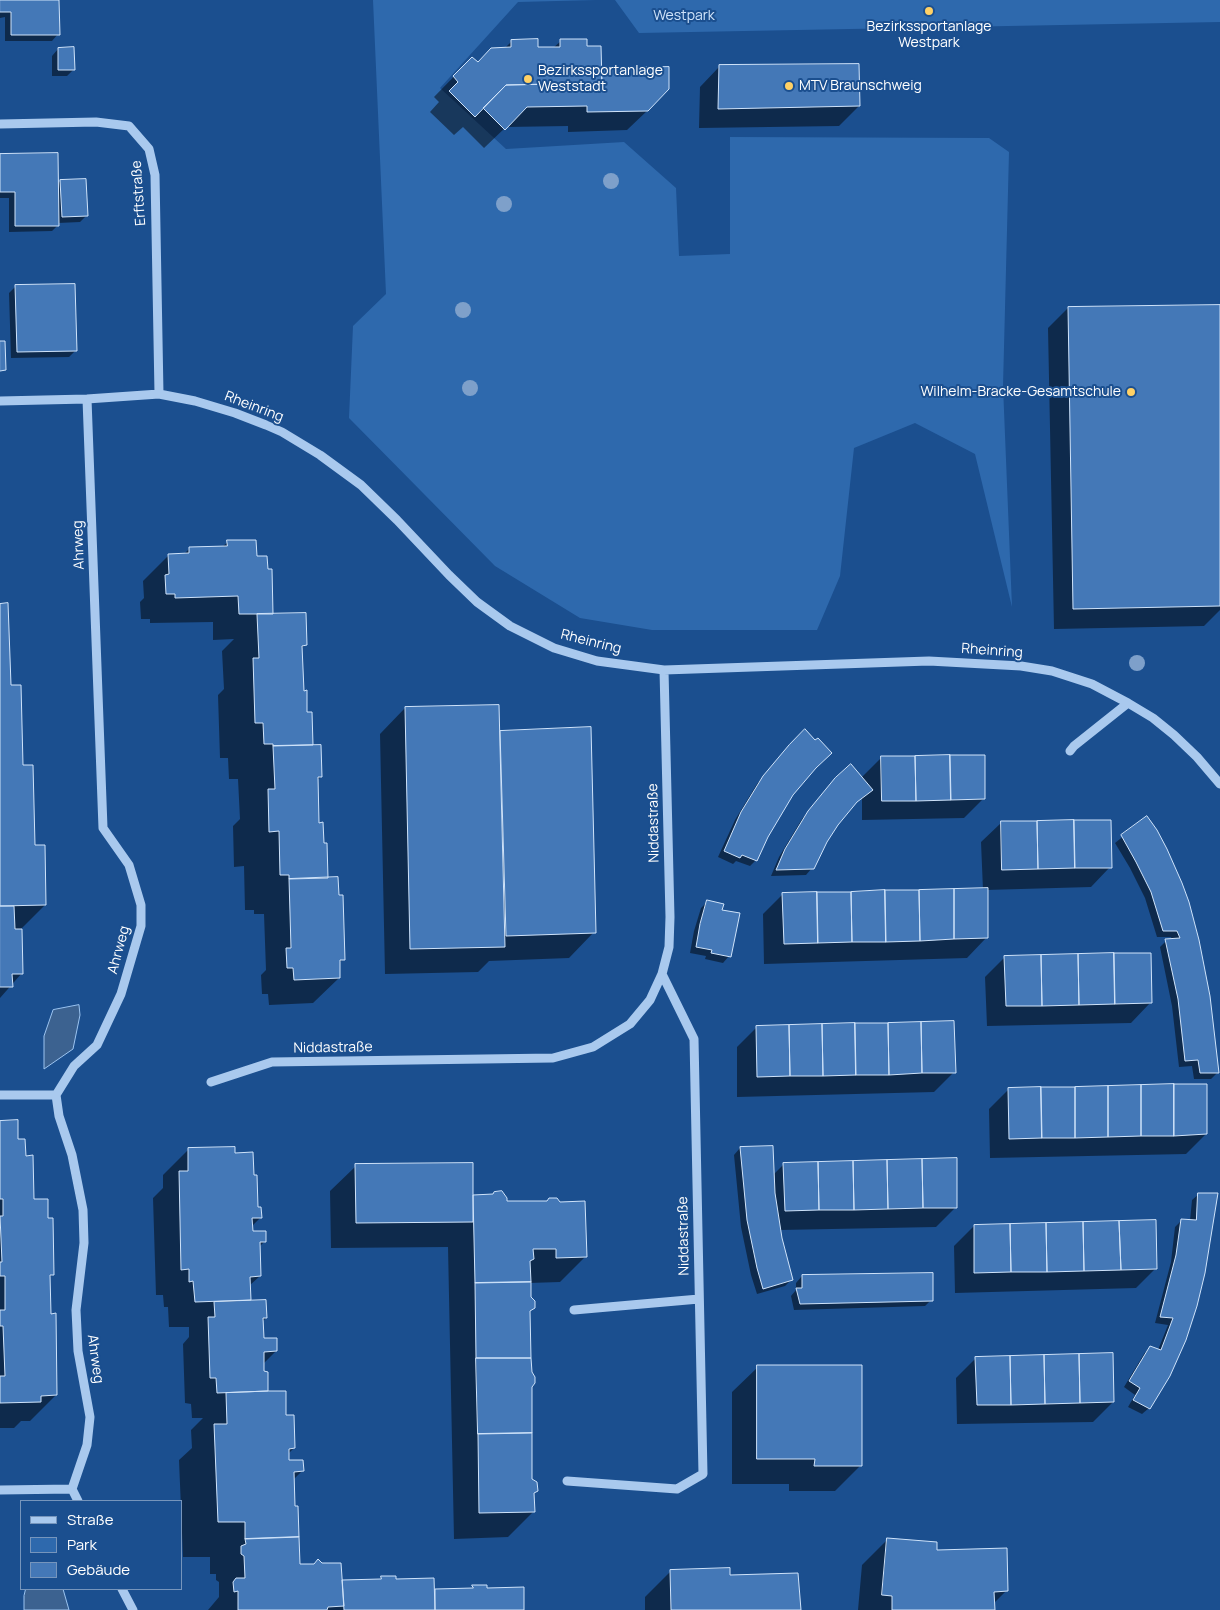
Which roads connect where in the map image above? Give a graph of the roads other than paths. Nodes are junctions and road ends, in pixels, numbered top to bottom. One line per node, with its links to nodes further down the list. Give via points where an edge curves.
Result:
1 (0, 124): 2 (street, Erftstraße, via 96,122 129,126 149,149 155,175)
2 (160, 394): 3 (street, Rheinring); 5 (street, Rheinring, via 235,413 282,432 320,455 361,485 477,602 510,626 554,648 588,659)
3 (87, 399): 4 (street, Rheinring); 12 (street, Ahrweg, via 103,828 129,865 141,905 141,926 121,994 97,1045 74,1066)
4 (0, 401)
5 (664, 670): 6 (street, Rheinring, via 928,661 1021,666 1052,671 1092,684); 9 (street, Niddastraße, via 670,917 669,947)
6 (1128, 703): 7 (street); 8 (street, Rheinring, via 1174,735)
7 (1070, 751)
8 (1220, 784)
9 (662, 974): 10 (street, Niddastraße, via 650,1000 630,1024 593,1047 552,1058 272,1062); 13 (street, Niddastraße, via 694,1039)
10 (211, 1082)
11 (0, 1095): 12 (street)
12 (56, 1095): 16 (street, Ahrweg, via 83,1210 77,1342 90,1417 87,1445)
13 (698, 1299): 14 (street); 15 (street, Niddastraße, via 703,1474 677,1490)
14 (574, 1310)
15 (567, 1481)
16 (72, 1489): 17 (street); 18 (street)
17 (0, 1490)
18 (78, 1500)
19 (122, 1590): 20 (street)
20 (132, 1610)

